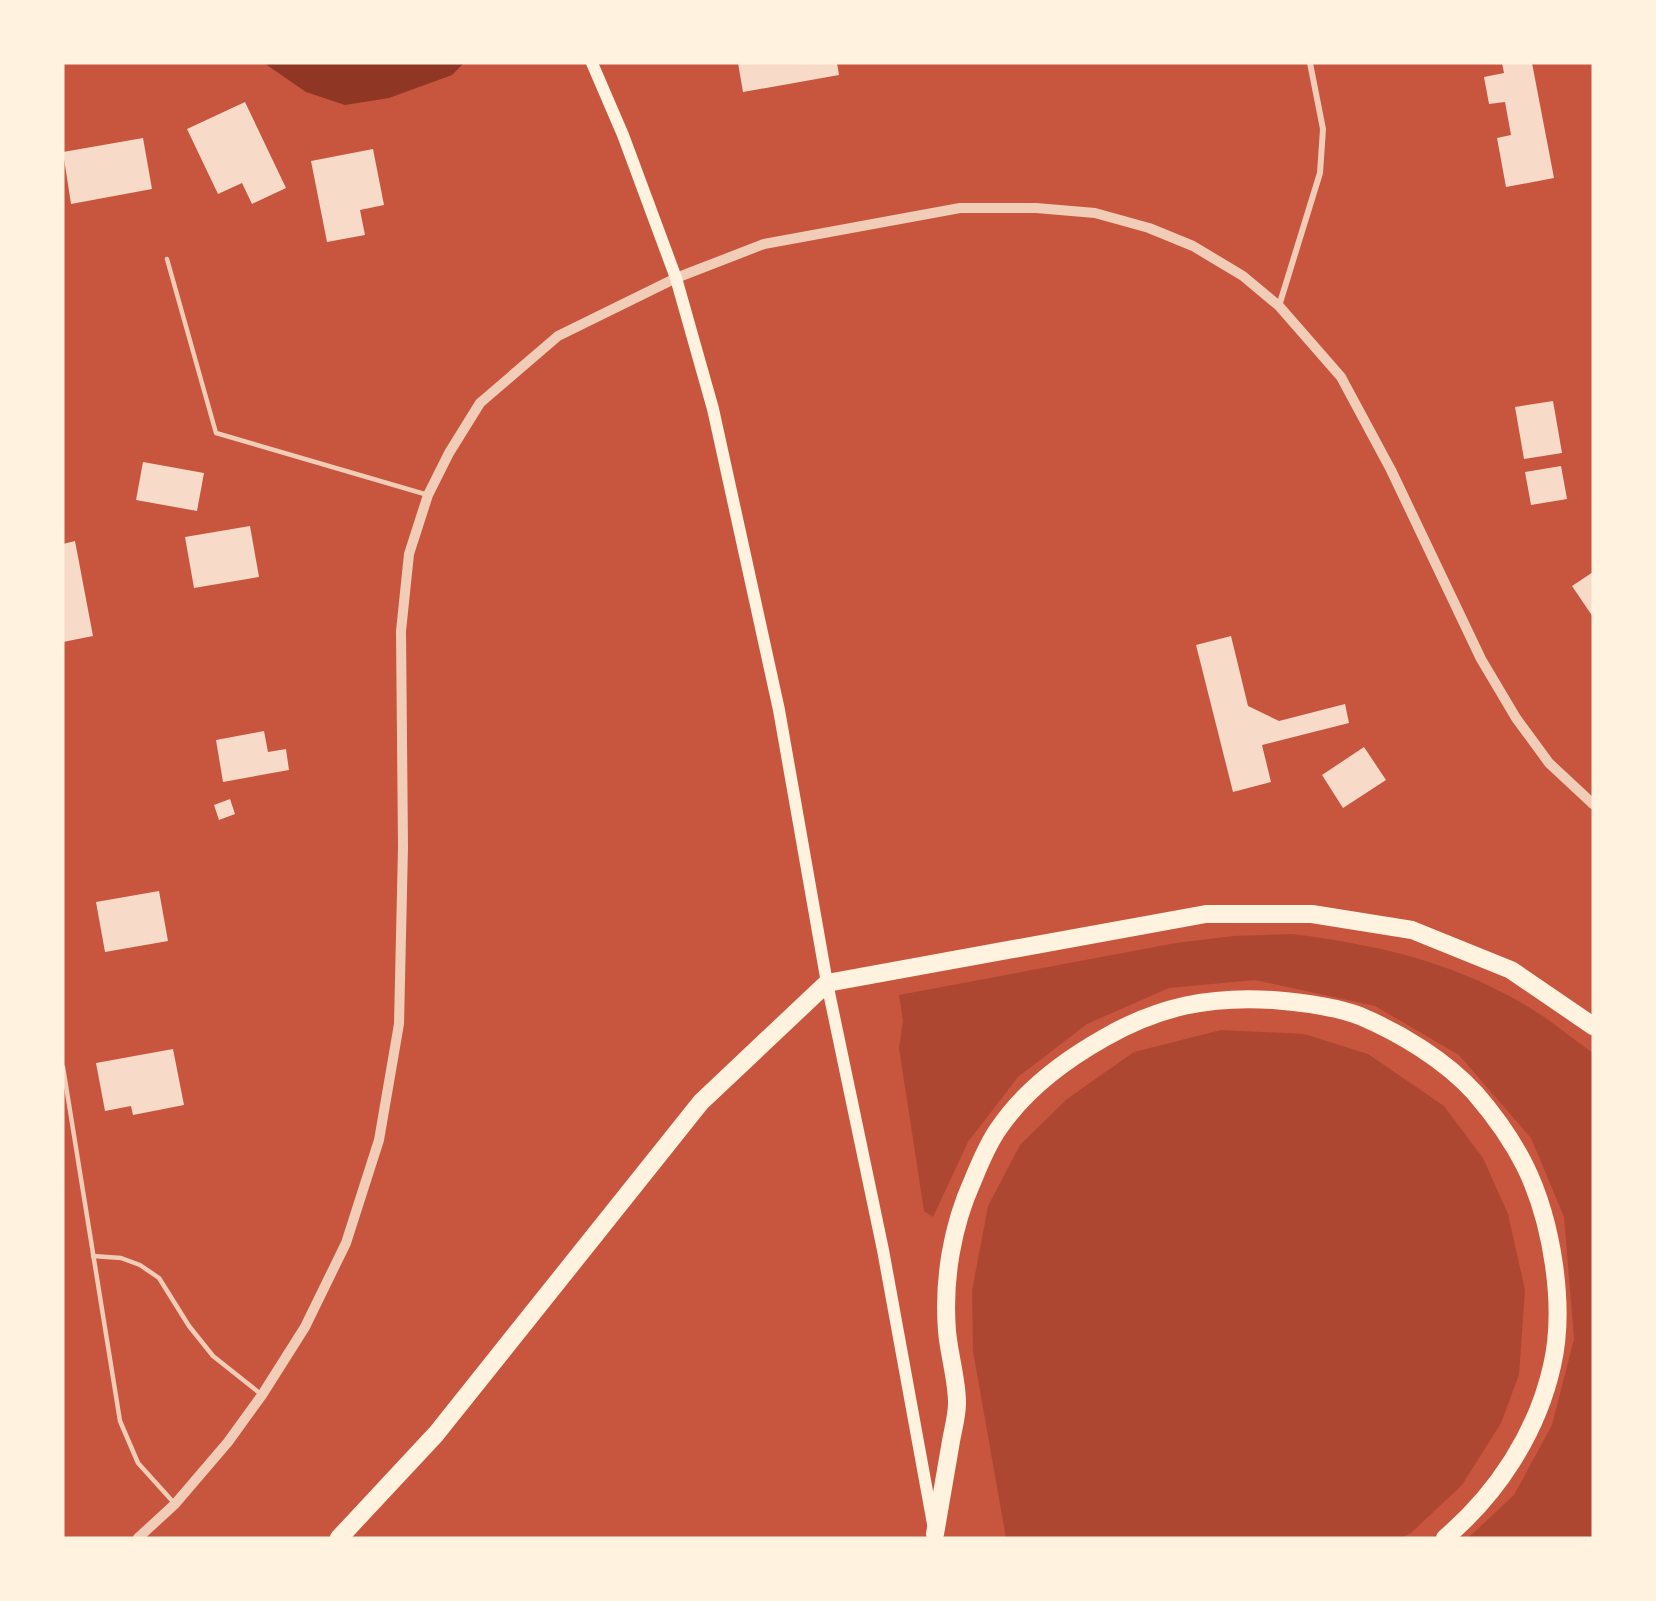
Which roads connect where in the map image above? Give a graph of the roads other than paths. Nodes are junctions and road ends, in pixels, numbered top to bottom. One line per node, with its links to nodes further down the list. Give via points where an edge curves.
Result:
1 (592, 63): 4 (main road)
2 (1310, 63): 5 (street, via 1323,129 1320,173)
3 (167, 259): 6 (lane, via 216,433)
4 (676, 278): 5 (street, via 764,244 960,208 1036,208 1095,213 1149,228 1193,246 1242,276); 6 (street, via 558,336 480,403); 8 (main road, via 713,409 779,710)
5 (1279, 306): 7 (street, via 1341,377 1481,659 1516,718 1549,763)
6 (428, 495): 12 (street, via 409,554 401,631 403,847 399,1024 379,1140 346,1243 305,1327)
7 (1593, 804)
8 (827, 983): 9 (highway, via 1206,914 1312,914 1412,930 1511,970); 14 (main road, via 883,1250); 16 (highway, via 701,1102 436,1434)
9 (1593, 1026)
10 (63, 1067): 11 (lane)
11 (93, 1256): 12 (lane, via 121,1258 159,1278 213,1356); 13 (lane, via 120,1420 138,1463)
12 (262, 1395): 13 (street)
13 (175, 1504): 15 (street)
14 (936, 1536): 17 (highway, via 957,1404 946,1329 948,1275 957,1219 998,1128 1029,1093 1079,1052 1131,1022 1184,1004 1246,998 1296,1002 1357,1015 1402,1037 1442,1064 1473,1091 1498,1122 1525,1166 1544,1216 1554,1272 1557,1323 1552,1366 1538,1412 1507,1469)
15 (138, 1538)
16 (339, 1538)
17 (1445, 1538)

